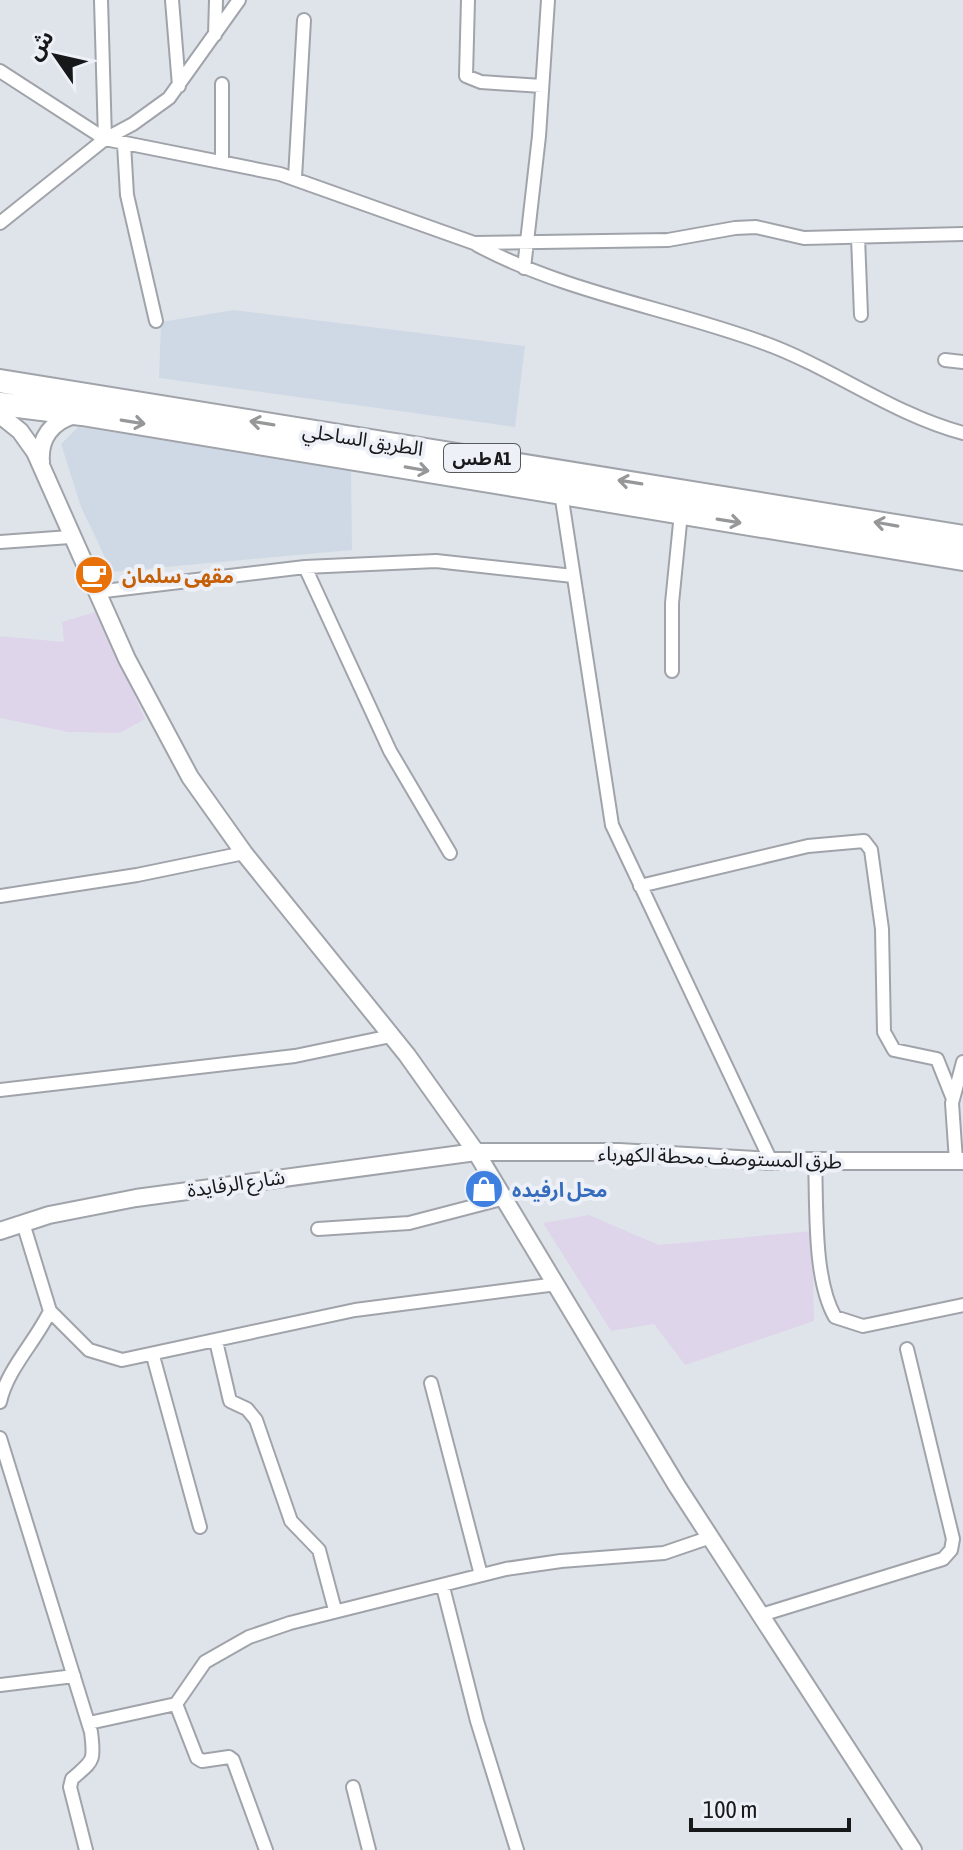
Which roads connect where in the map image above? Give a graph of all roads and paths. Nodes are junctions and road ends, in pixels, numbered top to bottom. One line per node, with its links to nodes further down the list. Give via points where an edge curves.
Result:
1 (101, 0): 13 (street)
2 (172, 0): 11 (street)
3 (216, 0): 8 (street)
4 (239, 0): 8 (street)
5 (468, 0): 12 (street, via 466,76)
6 (548, 0): 12 (street)
7 (304, 20): 16 (street)
8 (215, 35): 11 (street)
9 (0, 71): 13 (street)
10 (222, 84): 15 (street)
11 (179, 86): 13 (street, via 133,124)
12 (542, 86): 21 (street)
13 (105, 139): 14 (street); 17 (street)
14 (124, 144): 15 (street); 24 (street, via 127,195)
15 (222, 162): 16 (street)
16 (295, 178): 20 (street)
17 (0, 223)
18 (963, 234): 19 (street)
19 (858, 237): 21 (street, via 804,238 756,227 668,240); 23 (street)
20 (474, 243): 21 (street); 22 (street)
21 (529, 244): 22 (street)
22 (524, 268): 32 (street, via 766,344 908,414)
23 (861, 315)
24 (156, 321)
25 (945, 360): 26 (street)
26 (963, 362)
27 (0, 371): 28 (main road)
28 (11, 383): 37 (highway, الطريق الساحلي / طس A1, one-way to 28)
29 (0, 404): 30 (highway, الطريق الساحلي / طس A1)
30 (82, 414): 33 (main road, via 59,421 47,432); 34 (highway, الطريق الساحلي / طس A1, one-way to 34)
31 (0, 415): 33 (main road, via 28,441)
32 (963, 433)
33 (41, 463): 36 (main road)
34 (561, 493): 35 (highway, الطريق الساحلي / طس A1); 41 (street)
35 (681, 513): 39 (highway, الطريق الساحلي / طس A1, one-way to 39); 43 (street)
36 (70, 537): 38 (street); 42 (main road)
37 (963, 537)
38 (0, 542)
39 (963, 559)
40 (305, 567): 41 (street, via 436,561); 42 (street); 45 (street, via 390,751)
41 (573, 576): 46 (street, via 606,805)
42 (96, 592): 44 (main road, via 171,745)
43 (672, 671)
44 (244, 853): 47 (street); 48 (main road)
45 (450, 853)
46 (640, 886): 51 (street, via 808,846 864,841 871,850 882,929 884,1032 894,1050 937,1059); 53 (street)
47 (0, 896)
48 (391, 1036): 50 (street, via 295,1056); 52 (main road)
49 (963, 1062): 51 (street)
50 (0, 1090)
51 (953, 1099): 54 (street)
52 (476, 1152): 53 (main road, طرق المستوصف محطة الكهرباء, via 619,1152); 56 (main road); 57 (main road, شارع الرفايدة, via 136,1198)
53 (771, 1161): 55 (main road, طرق المستوصف محطة الكهرباء)
54 (959, 1161): 55 (main road, طرق المستوصف محطة الكهرباء)
55 (815, 1162): 61 (street, via 820,1254 835,1317 863,1326)
56 (505, 1198): 58 (street, via 409,1223); 60 (main road)
57 (23, 1223): 59 (main road, شارع الرفايدة); 62 (street)
58 (318, 1229)
59 (0, 1231)
60 (557, 1284): 63 (street, via 355,1310); 71 (main road)
61 (963, 1305)
62 (50, 1311): 65 (street, via 76,1340 107,1358); 67 (street)
63 (216, 1341): 65 (street); 74 (street, via 230,1401 256,1420 291,1521 319,1550)
64 (907, 1349): 75 (street, via 953,1539 951,1550 943,1559)
65 (153, 1356): 70 (street)
66 (431, 1383): 72 (street)
67 (0, 1402)
68 (0, 1438): 69 (street)
69 (0, 1445): 76 (street)
70 (200, 1527)
71 (711, 1537): 72 (street, via 664,1553 561,1561); 75 (main road)
72 (481, 1575): 73 (street)
73 (443, 1587): 74 (street); 84 (street)
74 (335, 1610): 78 (street, via 222,1651 194,1674)
75 (761, 1615): 85 (main road)
76 (74, 1676): 77 (street); 79 (street)
77 (0, 1685)
78 (176, 1704): 79 (street); 82 (street, via 197,1758 233,1760)
79 (89, 1723): 81 (street, via 94,1756 70,1787)
80 (353, 1787): 83 (street)
81 (86, 1850)
82 (266, 1850)
83 (369, 1850)
84 (517, 1850)
85 (913, 1850)

